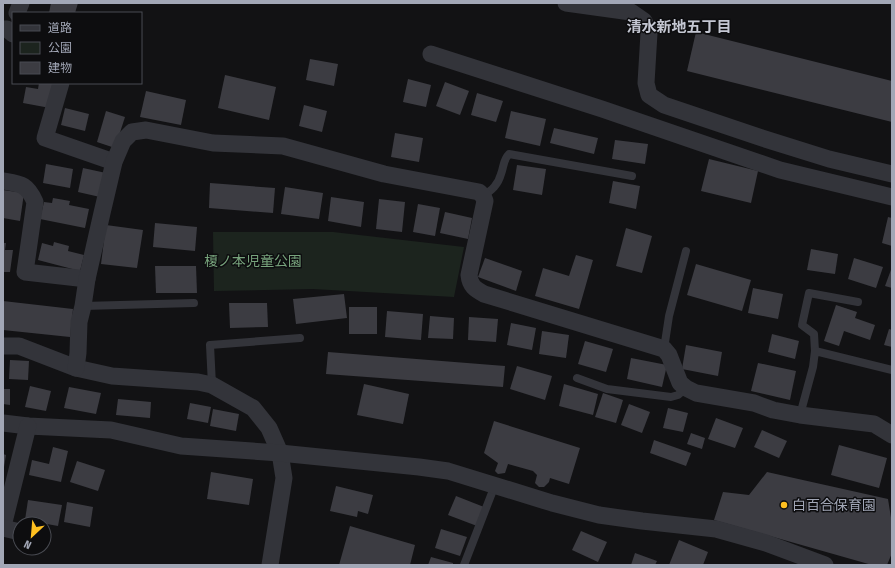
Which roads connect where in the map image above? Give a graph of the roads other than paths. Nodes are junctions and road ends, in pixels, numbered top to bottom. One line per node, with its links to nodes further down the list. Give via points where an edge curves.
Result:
1 (566, 3): 5 (street, via 631,12 644,20 649,33 646,83 649,96 664,105 829,159)
2 (431, 54): 9 (street, via 780,170)
3 (61, 84): 4 (street, via 45,138)
4 (114, 162): 8 (street, via 132,132 146,130 213,143 283,146 384,174 479,192); 11 (street)
5 (892, 174)
6 (632, 176): 8 (lane, via 509,154 504,159 495,187)
7 (3, 181): 11 (street, via 20,184 30,192 34,202 25,272)
8 (483, 196): 17 (street, via 485,201 469,275 469,282 474,289)
9 (892, 197)
10 (686, 251): 17 (lane, via 670,309)
11 (88, 279): 14 (street)
12 (858, 302): 18 (lane, via 809,293 802,325 814,334)
13 (194, 303): 14 (lane)
14 (83, 306): 19 (street, via 79,322)
15 (300, 338): 22 (lane, via 210,345)
16 (3, 346): 19 (street, via 19,346)
17 (664, 349): 23 (street, via 680,383)
18 (815, 351): 20 (lane); 24 (lane)
19 (76, 368): 22 (street, via 112,376)
20 (892, 370)
21 (577, 378): 23 (lane, via 608,389 671,397)
22 (212, 385): 28 (street, via 253,408 269,428)
23 (686, 388): 24 (street)
24 (800, 415): 27 (street, via 874,424)
25 (3, 423): 26 (street)
26 (28, 426): 28 (street, via 111,430 181,446); 30 (street)
27 (892, 435)
28 (280, 452): 29 (street, via 448,471); 31 (street, via 284,478)
29 (495, 485): 32 (lane); 33 (street, via 599,515 716,529 766,543)
30 (3, 527)
31 (270, 565)
32 (464, 565)
33 (825, 565)

